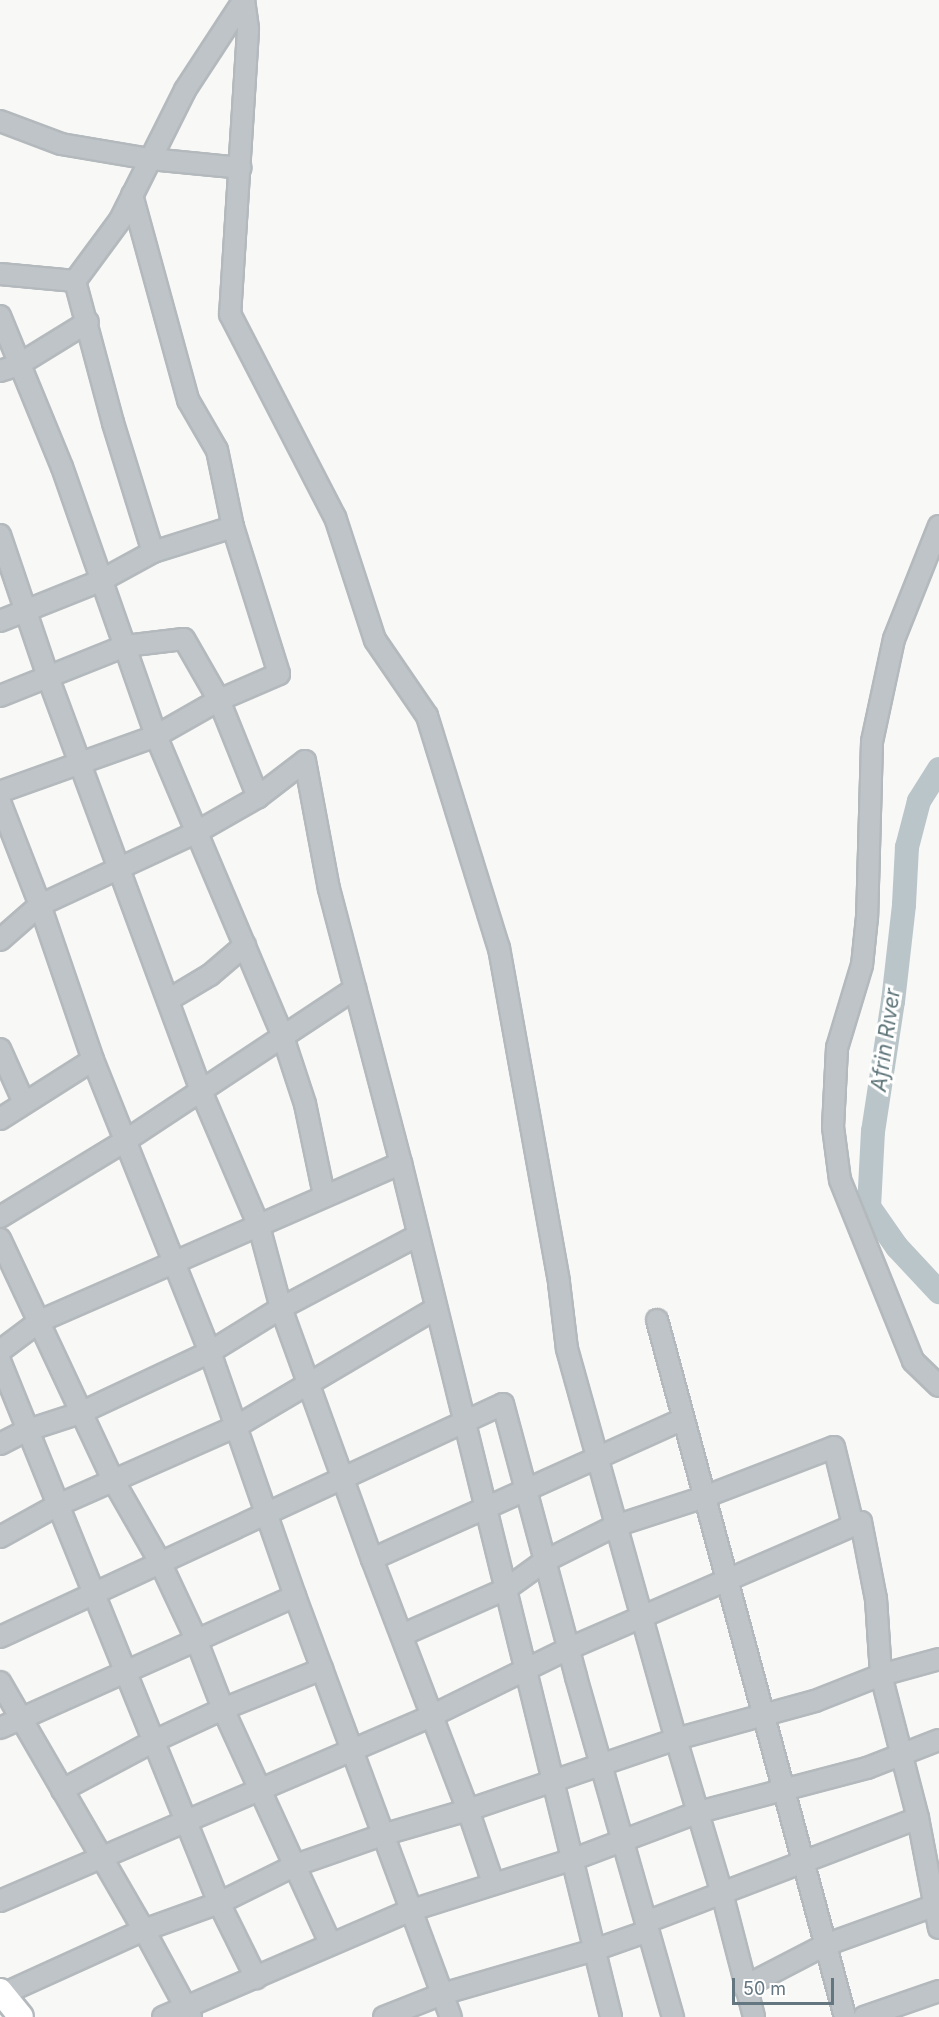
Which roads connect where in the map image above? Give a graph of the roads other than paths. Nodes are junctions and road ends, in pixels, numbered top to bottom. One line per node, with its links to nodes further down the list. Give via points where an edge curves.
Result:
1 (244, 0): 3 (street, via 185,90); 4 (street, via 248,30)
2 (0, 121): 3 (street, via 61,144)
3 (150, 159): 4 (street); 5 (street)
4 (241, 168): 63 (street, via 230,314 335,517 375,640 427,716 499,948 559,1283 567,1349)
5 (132, 195): 7 (street, via 120,220); 11 (street, via 188,400 217,450)
6 (0, 274): 7 (street)
7 (75, 281): 9 (street)
8 (0, 316): 10 (street)
9 (88, 322): 10 (street); 14 (street, via 113,423)
10 (9, 368): 15 (street, via 62,467)
11 (232, 526): 14 (street); 21 (street, via 279,674)
12 (939, 526): 56 (street, via 894,639 872,742 864,946 837,1048 833,1127 840,1180 912,1361)
13 (0, 535): 16 (street)
14 (153, 552): 15 (street)
15 (100, 581): 16 (street); 18 (street)
16 (27, 611): 17 (street); 19 (street)
17 (0, 621)
18 (125, 646): 19 (street); 21 (street, via 184,639); 22 (street)
19 (48, 676): 20 (street); 23 (street)
20 (0, 696)
21 (219, 700): 22 (street); 25 (street)
22 (156, 736): 23 (street); 27 (street)
23 (81, 762): 24 (street); 28 (street)
24 (0, 792)
25 (258, 797): 27 (street); 32 (street, via 305,761 329,889)
26 (0, 802): 29 (street)
27 (195, 833): 28 (street); 31 (street)
28 (120, 868): 29 (street); 33 (street)
29 (40, 905): 30 (street); 36 (street)
30 (0, 940)
31 (245, 945): 33 (street, via 210,975); 34 (street)
32 (355, 989): 34 (street); 41 (street)
33 (168, 1000): 37 (street)
34 (283, 1037): 37 (street); 42 (street, via 305,1104)
35 (0, 1049): 38 (street)
36 (93, 1060): 38 (street); 40 (street)
37 (201, 1091): 40 (street); 44 (street)
38 (24, 1103): 39 (street)
39 (0, 1119)
40 (125, 1141): 43 (street); 47 (street)
41 (401, 1163): 42 (street); 45 (street)
42 (324, 1195): 44 (street)
43 (0, 1217)
44 (259, 1226): 47 (street); 48 (street)
45 (417, 1236): 48 (street); 49 (street)
46 (0, 1239): 50 (street)
47 (174, 1264): 50 (street); 53 (street)
48 (281, 1308): 53 (street); 55 (street)
49 (435, 1309): 55 (street); 59 (street)
50 (40, 1320): 52 (street); 57 (street)
51 (657, 1320): 58 (street)
52 (0, 1351)
53 (210, 1352): 57 (street); 60 (street)
54 (0, 1361): 61 (street)
55 (308, 1385): 60 (street); 64 (street)
56 (939, 1386)
57 (80, 1413): 61 (street); 65 (street)
58 (683, 1419): 63 (street); 67 (street)
59 (463, 1422): 64 (street); 66 (street, via 503,1404); 69 (street)
60 (237, 1426): 65 (street); 70 (street)
61 (28, 1430): 62 (street); 68 (street)
62 (0, 1444)
63 (598, 1457): 66 (street); 72 (street)
64 (342, 1478): 70 (street); 74 (street)
65 (113, 1480): 68 (street); 76 (street)
66 (526, 1490): 69 (street); 75 (street)
67 (704, 1497): 71 (street, via 834,1447); 72 (street); 77 (street)
68 (58, 1505): 73 (street); 79 (street)
69 (485, 1508): 74 (street); 78 (street)
70 (267, 1513): 76 (street); 80 (street)
71 (853, 1525): 77 (street); 90 (street, via 861,1522 876,1599)
72 (615, 1526): 75 (street); 81 (street)
73 (0, 1537)
74 (372, 1559): 82 (street)
75 (545, 1561): 78 (street); 85 (street)
76 (160, 1562): 79 (street); 84 (street)
77 (727, 1581): 81 (street); 93 (street)
78 (506, 1589): 82 (street); 89 (street)
79 (94, 1593): 83 (street); 88 (street)
80 (295, 1596): 84 (street); 87 (street)
81 (642, 1619): 85 (street); 97 (street)
82 (402, 1635): 94 (street)
83 (0, 1636)
84 (196, 1639): 88 (street); 92 (street)
85 (570, 1648): 89 (street); 102 (street)
86 (939, 1659): 90 (street)
87 (322, 1669): 92 (street); 100 (street)
88 (125, 1670): 95 (street); 99 (street)
89 (525, 1671): 94 (street); 103 (street)
90 (881, 1675): 93 (street, via 815,1701); 101 (street)
91 (0, 1682): 95 (street)
92 (223, 1709): 99 (street); 105 (street)
93 (763, 1713): 97 (street); 106 (street)
94 (433, 1715): 100 (street); 107 (street)
95 (21, 1718): 96 (street); 104 (street)
96 (0, 1728)
97 (676, 1738): 102 (street); 108 (street)
98 (939, 1740): 101 (street)
99 (154, 1741): 104 (street); 110 (street)
100 (352, 1749): 105 (street); 111 (street)
101 (903, 1754): 106 (street, via 867,1768); 109 (street)
102 (601, 1764): 103 (street); 112 (street)
103 (554, 1779): 107 (street); 114 (street)
104 (62, 1790): 113 (street)
105 (261, 1790): 110 (street); 116 (street)
106 (783, 1790): 108 (street); 115 (street)
107 (468, 1810): 111 (street); 117 (street)
108 (699, 1812): 112 (street); 118 (street)
109 (918, 1818): 115 (street); 121 (street)
110 (186, 1819): 113 (street, via 119,1852); 120 (street)
111 (382, 1835): 116 (street); 122 (street)
112 (624, 1840): 114 (street); 123 (street)
113 (100, 1857): 119 (street); 125 (street)
114 (571, 1860): 117 (street); 128 (street)
115 (802, 1863): 118 (street); 127 (street)
116 (296, 1865): 120 (street); 126 (street)
117 (493, 1883): 122 (street)
118 (722, 1893): 123 (street); 130 (street)
119 (0, 1901)
120 (219, 1903): 125 (street); 129 (street)
121 (937, 1905): 124 (street); 127 (street)
122 (412, 1910): 126 (street); 133 (street)
123 (647, 1927): 128 (street); 135 (street)
124 (939, 1928)
125 (144, 1930): 131 (street); 134 (street)
126 (330, 1943): 129 (street)
127 (825, 1945): 130 (street); 142 (street)
128 (594, 1950): 133 (street); 140 (street)
129 (256, 1978): 134 (street)
130 (744, 1987): 141 (street)
131 (2, 1992): 136 (main road)
132 (939, 1992): 143 (street)
133 (442, 1994): 138 (street); 139 (street)
134 (189, 2013): 137 (street)
135 (667, 2015)
136 (21, 2017)
137 (163, 2017)
138 (384, 2017)
139 (451, 2017)
140 (611, 2017)
141 (754, 2017)
142 (844, 2017)
143 (864, 2017)

